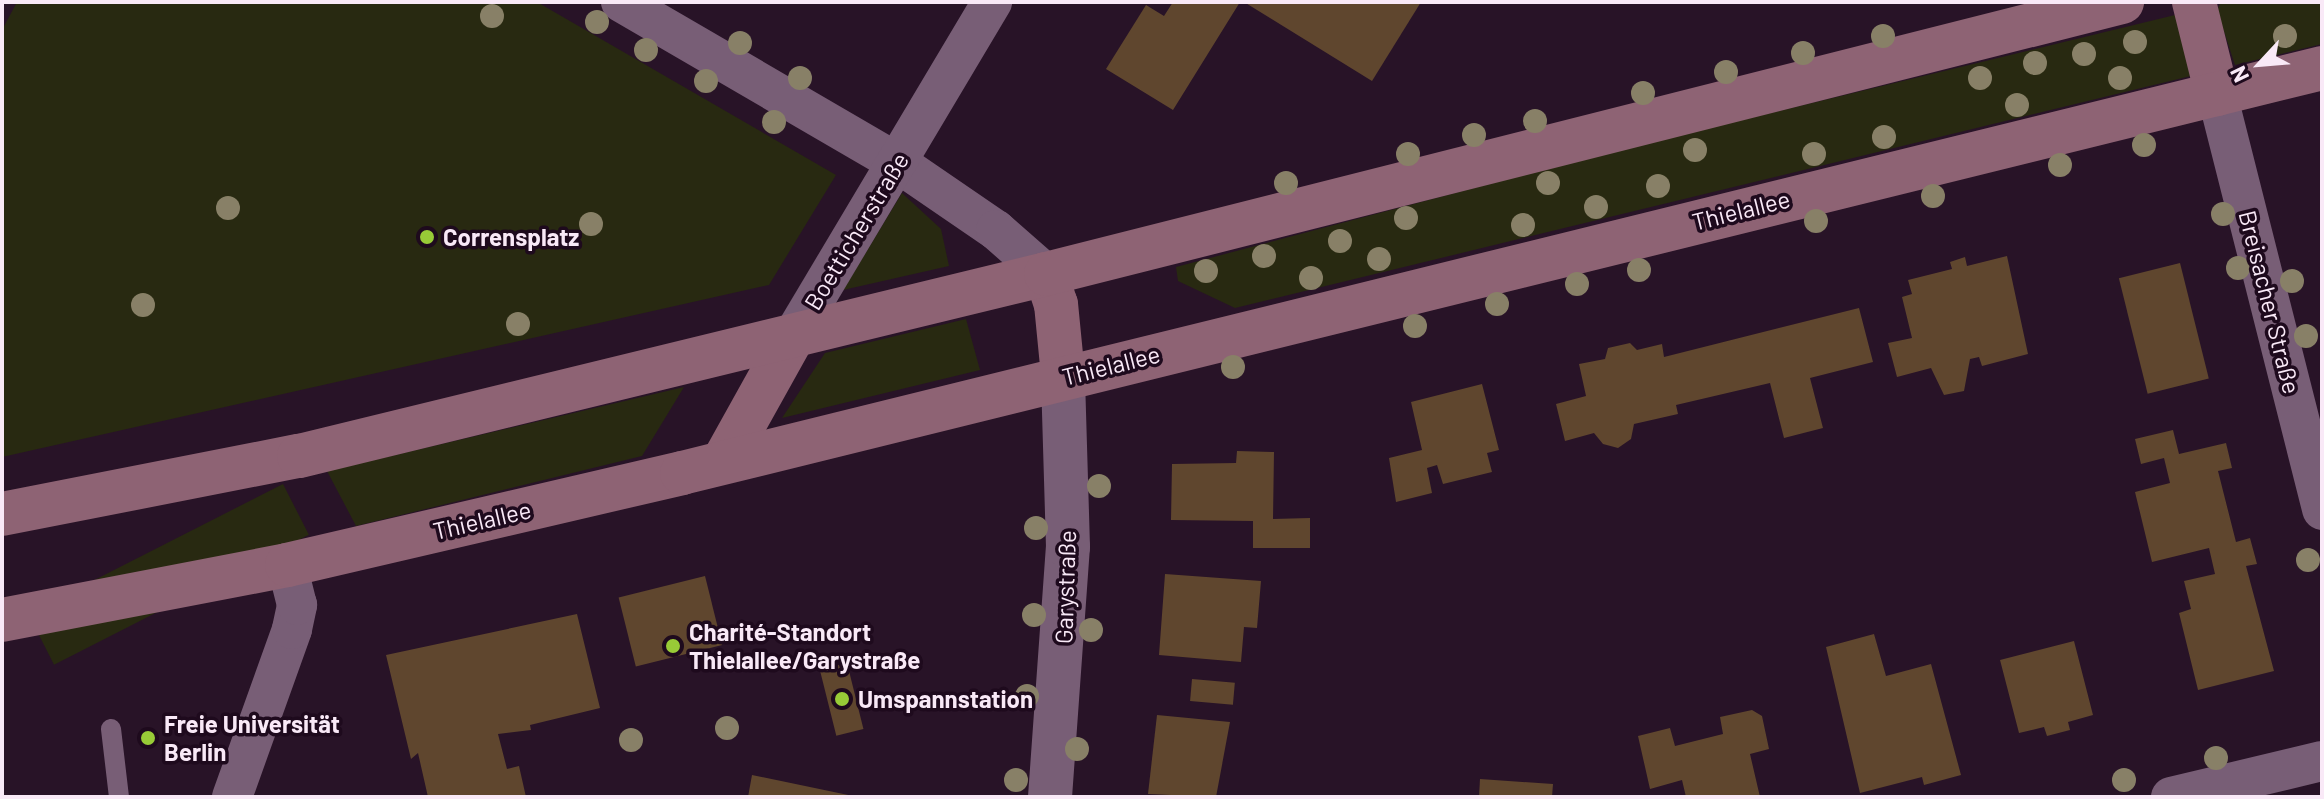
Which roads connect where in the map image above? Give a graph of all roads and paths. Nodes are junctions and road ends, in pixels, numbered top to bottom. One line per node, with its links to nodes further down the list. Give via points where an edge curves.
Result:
1 (621, 2): 7 (street)
2 (992, 2): 7 (street, Boetticherstraße)
3 (2122, 2): 8 (main road)
4 (2194, 2): 6 (main road)
5 (2322, 68): 6 (main road, Thielallee)
6 (2217, 94): 10 (main road, Thielallee); 12 (street, Breisacher Straße)
7 (898, 163): 8 (street, via 996,230); 9 (street, Boetticherstraße)
8 (1046, 274): 9 (main road); 10 (main road, via 1056,304)
9 (793, 336): 11 (main road, Boetticherstraße); 13 (main road, via 299,456)
10 (1063, 376): 11 (main road, Thielallee); 20 (street, Garystraße, via 1068,547)
11 (723, 462): 14 (main road, Thielallee)
12 (2322, 510)
13 (2, 514)
14 (287, 565): 15 (main road, Thielallee); 19 (street, via 297,605 292,629)
15 (2, 620)
16 (111, 729): 18 (lane)
17 (2322, 761): 21 (street)
18 (119, 797)
19 (232, 797)
20 (1050, 797)
21 (2171, 797)

